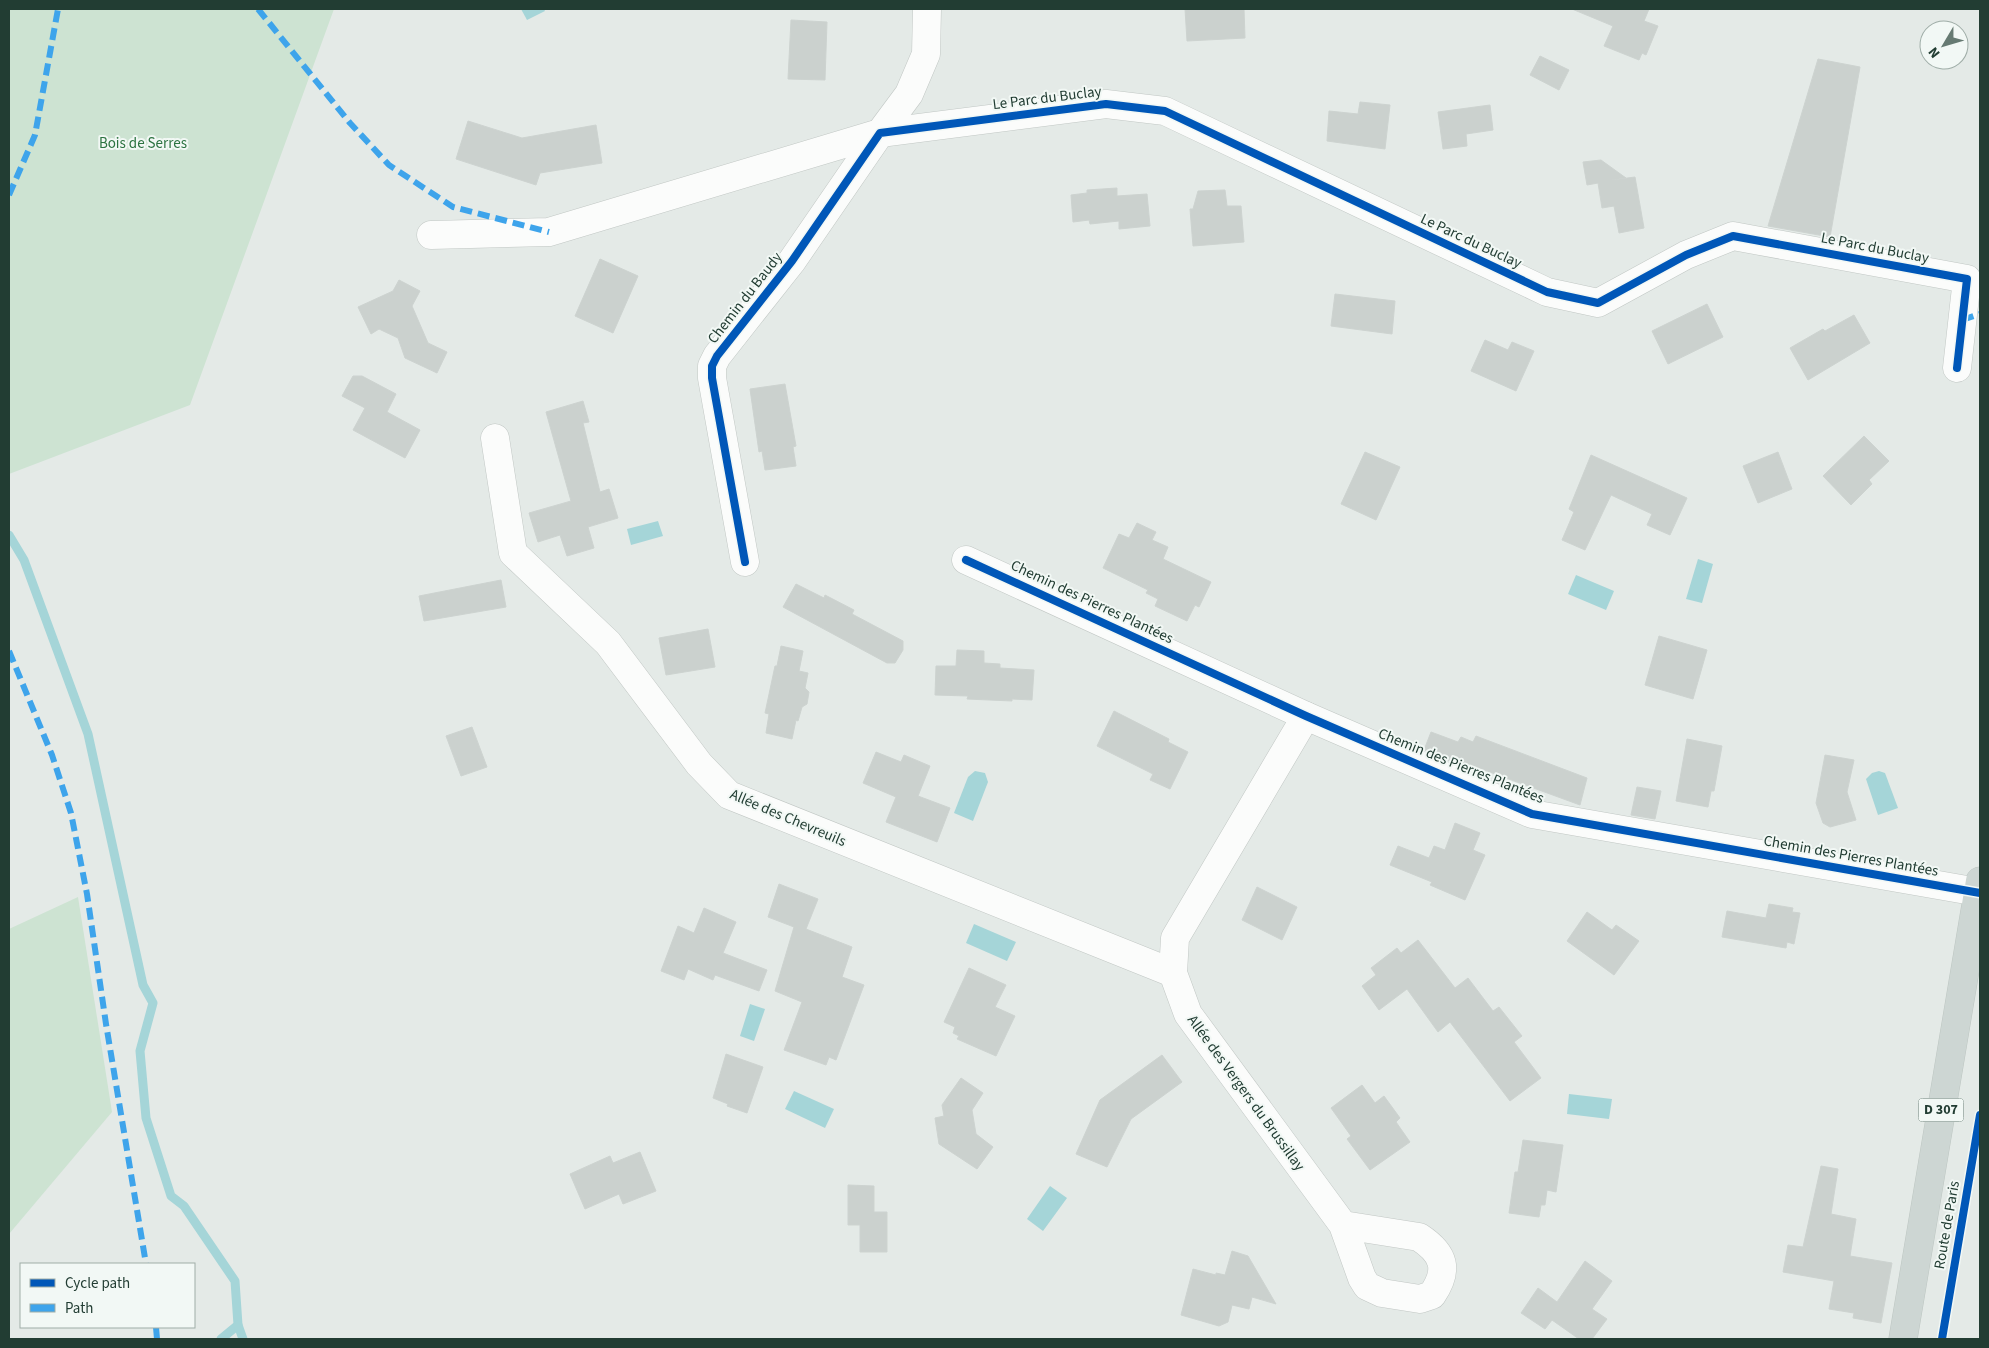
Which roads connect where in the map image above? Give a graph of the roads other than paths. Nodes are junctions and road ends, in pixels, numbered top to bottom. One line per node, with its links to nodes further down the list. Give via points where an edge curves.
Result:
1 (927, 9): 2 (street, Chemin du Baudy, via 926,54 909,94)
2 (880, 133): 3 (street, via 549,232); 4 (street, Le Parc du Buclay, via 1106,104 1165,111 1547,292 1598,303 1686,256 1733,236 1967,280); 7 (street, Chemin du Baudy, via 792,261 712,366)
3 (431, 236)
4 (1957, 368)
5 (495, 438): 10 (street, Allée des Chevreuils, via 513,553 608,643 699,764 729,795)
6 (966, 560): 8 (street, Chemin des Pierres Plantées)
7 (745, 562)
8 (1306, 716): 9 (street, Chemin des Pierres Plantées, via 1532,814); 10 (street, Allée des Vergers du Brussillay, via 1175,938)
9 (1979, 886): 12 (main road, Route de Paris / D 307)
10 (1173, 973): 11 (street, Allée des Vergers du Brussillay, via 1188,1014)
11 (1343, 1225)
12 (1903, 1339)

